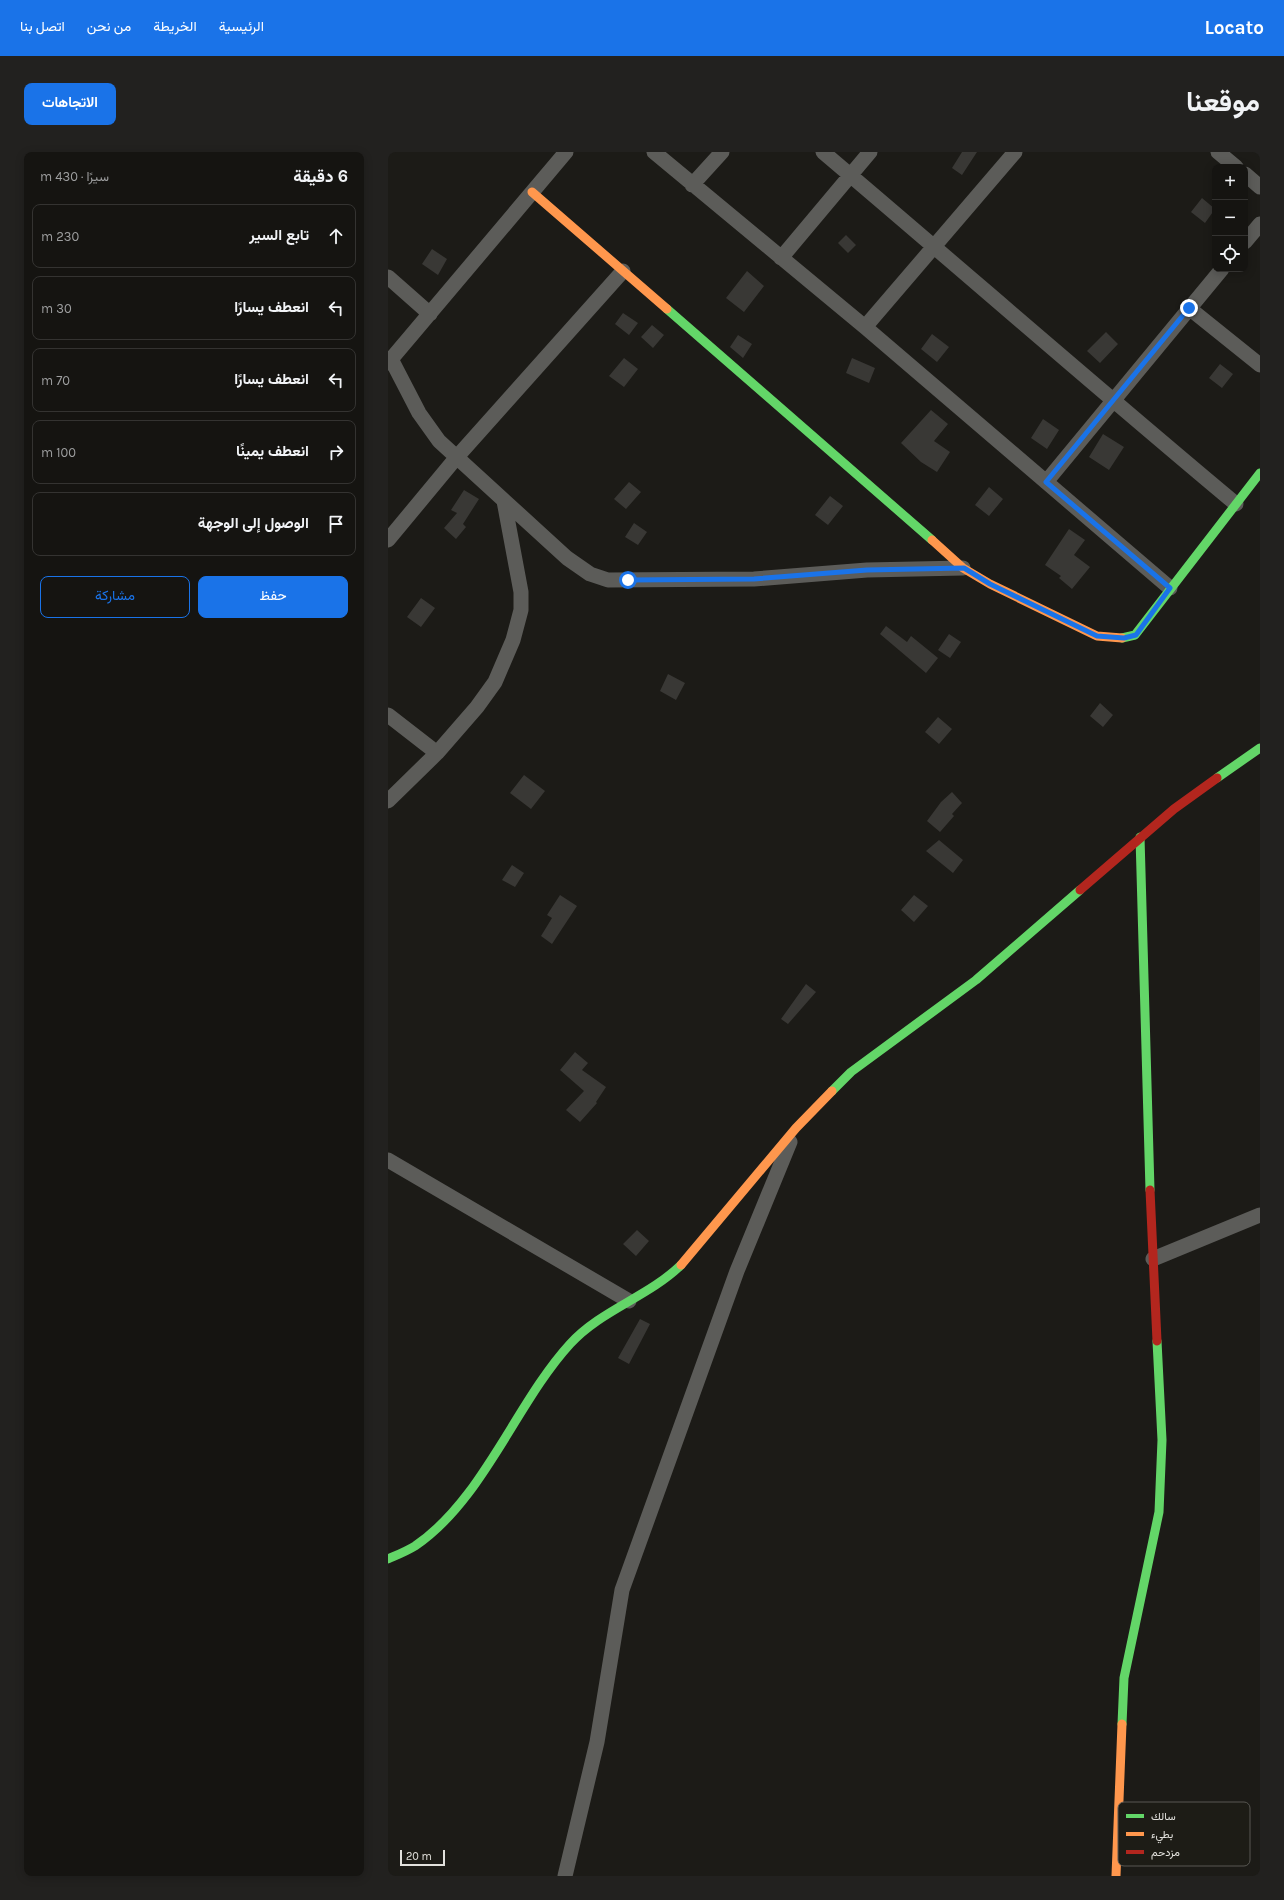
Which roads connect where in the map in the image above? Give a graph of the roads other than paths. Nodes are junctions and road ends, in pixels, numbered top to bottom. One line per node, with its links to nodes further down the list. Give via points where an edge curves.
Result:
1 (654, 152): 11 (street)
2 (722, 152): 11 (street)
3 (823, 152): 9 (street)
4 (870, 152): 9 (street)
5 (1015, 152): 16 (street)
6 (1218, 152): 8 (street)
7 (562, 153): 13 (street)
8 (1232, 164)
9 (851, 175): 16 (street); 17 (street)
10 (1248, 177): 12 (street)
11 (692, 185): 17 (street)
12 (1260, 187)
13 (532, 192): 18 (street); 22 (street)
14 (1260, 224): 15 (street)
15 (1248, 238)
16 (934, 246): 23 (street); 26 (street)
17 (781, 258): 23 (street)
18 (623, 271): 27 (street); 33 (street)
19 (1219, 272): 21 (street)
20 (388, 277): 22 (street)
21 (1189, 308): 25 (street); 26 (street)
22 (430, 314): 24 (street)
23 (866, 327): 29 (street)
24 (390, 361): 27 (street, via 419,413 439,441)
25 (1260, 366)
26 (1112, 400): 29 (street); 31 (street)
27 (456, 458): 30 (street); 32 (street)
28 (1260, 473): 31 (street)
29 (1046, 482): 34 (street)
30 (504, 501): 33 (street, via 567,558 590,574 608,580 754,579 867,570); 37 (street, via 521,592 521,610 513,640 495,682)
31 (1236, 504): 34 (street)
32 (388, 540)
33 (964, 568): 34 (street, via 990,584 1097,636 1124,638 1136,635)
34 (1170, 588)
35 (388, 715): 37 (street)
36 (1260, 748): 39 (street, via 1174,809)
37 (437, 753): 38 (street)
38 (388, 801)
39 (1140, 837): 40 (street, via 976,980 851,1072); 43 (street, via 1147,1137)
40 (796, 1128): 44 (street, via 680,1266); 48 (street, via 737,1271 622,1590 597,1742)
41 (388, 1160): 44 (street)
42 (1260, 1215): 43 (street)
43 (1153, 1259): 46 (street, via 1162,1440 1159,1512 1124,1678)
44 (629, 1301): 45 (street, via 598,1320 570,1344 543,1378 485,1469 434,1531 417,1545)
45 (388, 1559)
46 (1119, 1802)
47 (1118, 1826): 49 (street)
48 (566, 1876)
49 (1116, 1876)

